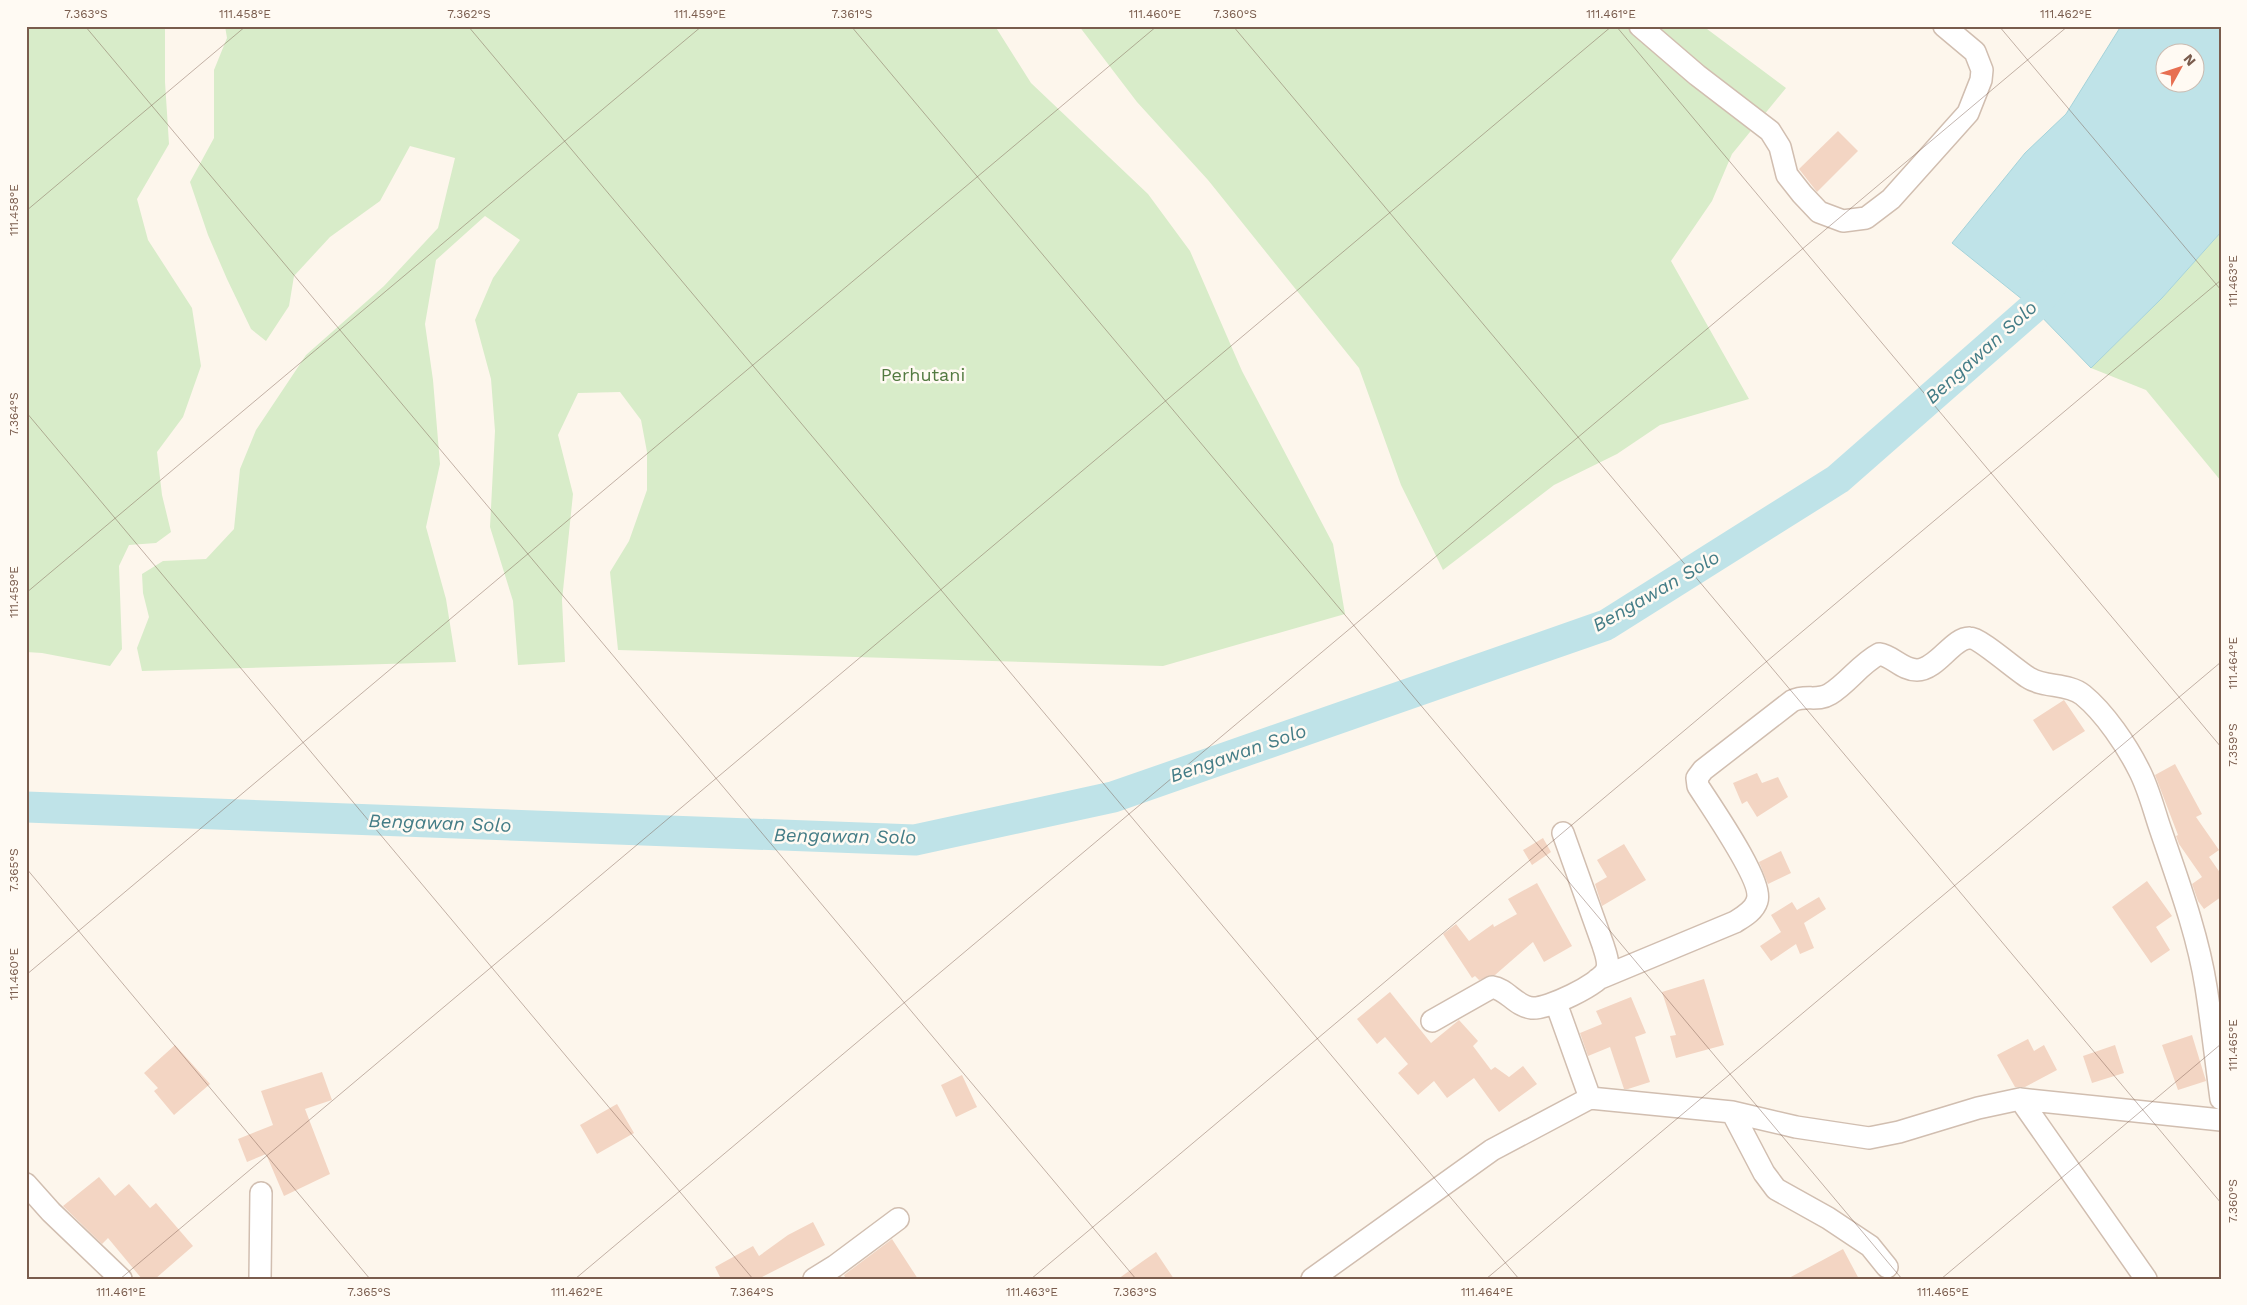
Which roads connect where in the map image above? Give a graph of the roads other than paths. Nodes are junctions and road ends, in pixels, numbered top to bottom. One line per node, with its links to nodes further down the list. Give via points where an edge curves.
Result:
1 (1640, 26): 2 (street, via 1770,131 1780,147 1787,175 1802,194 1819,212 1843,221 1866,218 1891,199 1968,113 1981,80 1980,60 1969,46)
2 (1944, 26)
3 (1563, 833): 4 (street, via 1608,963 1606,971)
4 (1598, 979): 5 (street); 9 (street, via 1735,922 1758,901 1757,886 1746,863 1698,786 1697,778 1703,770 1792,700 1802,696 1820,699 1826,696 1879,654 1887,655 1905,668 1917,670 1926,668 1962,639 1971,638 2032,680 2082,694 2123,742 2140,772 2178,879 2206,985)
5 (1556, 1003): 6 (street, via 1533,1008 1520,1005 1499,988 1492,987); 7 (street)
6 (1432, 1021)
7 (1590, 1098): 10 (street); 19 (street, via 1492,1150)
8 (2020, 1099): 10 (street, via 1869,1138 1796,1127); 11 (street); 20 (street)
9 (2221, 1099)
10 (1732, 1112): 15 (street, via 1776,1189 1870,1246)
11 (2221, 1120)
12 (26, 1184): 16 (street)
13 (261, 1193): 17 (street)
14 (898, 1219): 18 (street)
15 (1887, 1267)
16 (121, 1279)
17 (260, 1279)
18 (814, 1279)
19 (1312, 1279)
20 (2146, 1279)

